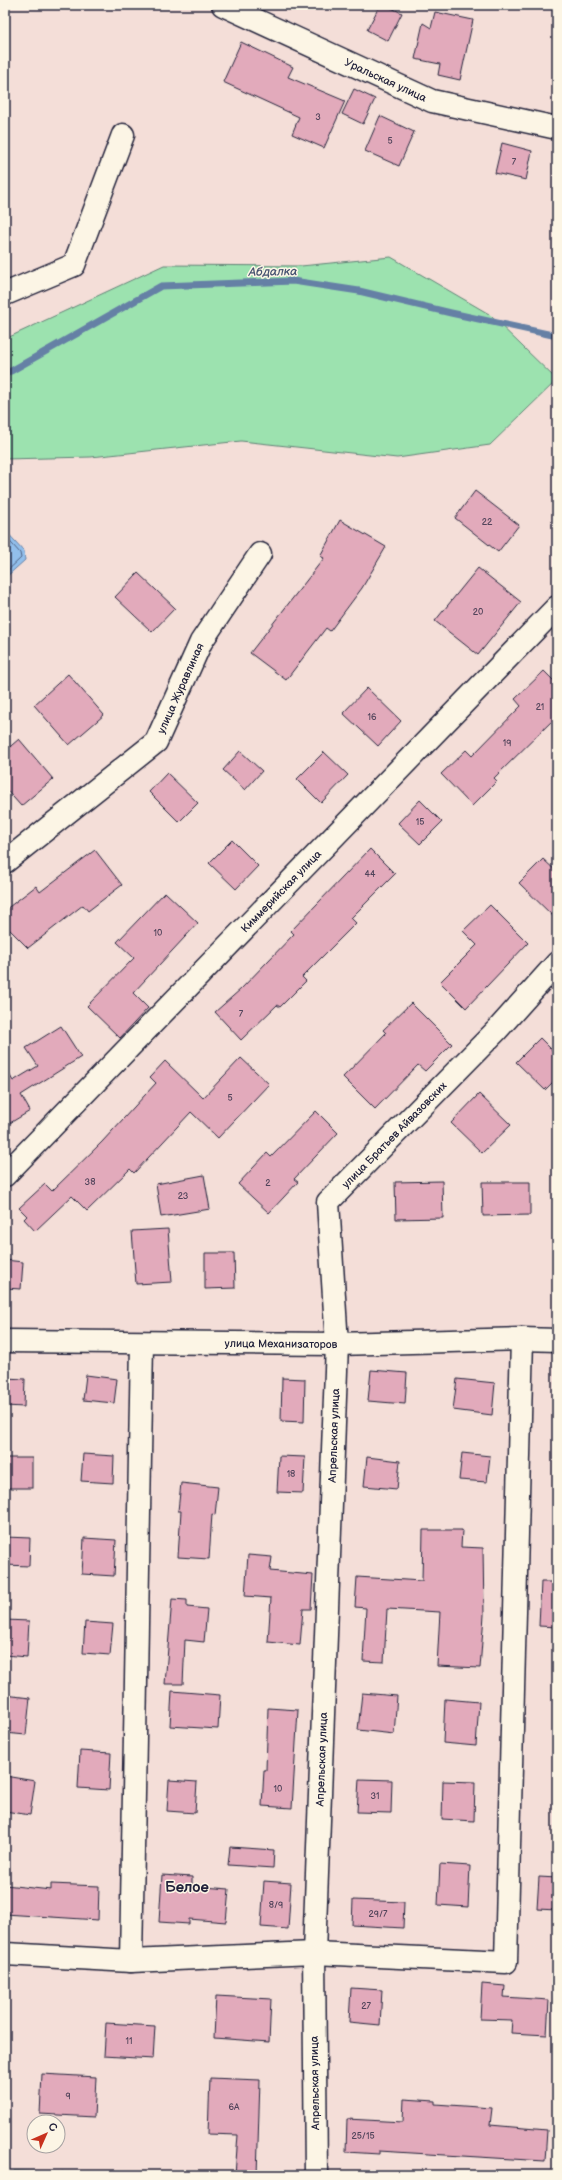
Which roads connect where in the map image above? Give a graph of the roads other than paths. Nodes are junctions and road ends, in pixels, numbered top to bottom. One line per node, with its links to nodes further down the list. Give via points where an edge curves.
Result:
1 (223, 5): 2 (street, Уральская улица, via 432,101)
2 (557, 128)
3 (123, 135): 4 (street, via 74,265)
4 (5, 294)
5 (260, 554): 7 (street, улица Журавлиная, via 201,642 156,742)
6 (557, 607): 9 (street, Киммерийская улица)
7 (5, 862)
8 (557, 963): 14 (street, улица Братьев Айвазовских, via 497,1030 328,1202)
9 (5, 1175)
10 (522, 1339): 11 (street, улица Механизаторов); 14 (street, улица Механизаторов); 15 (street, via 506,1962)
11 (557, 1340)
12 (5, 1341): 13 (street, улица Механизаторов)
13 (142, 1343): 14 (street, улица Механизаторов); 17 (street)
14 (337, 1344): 15 (street, Апрельская улица)
15 (314, 1953): 17 (street); 18 (street, Апрельская улица)
16 (5, 1954): 17 (street)
17 (131, 1961)
18 (316, 2175)

